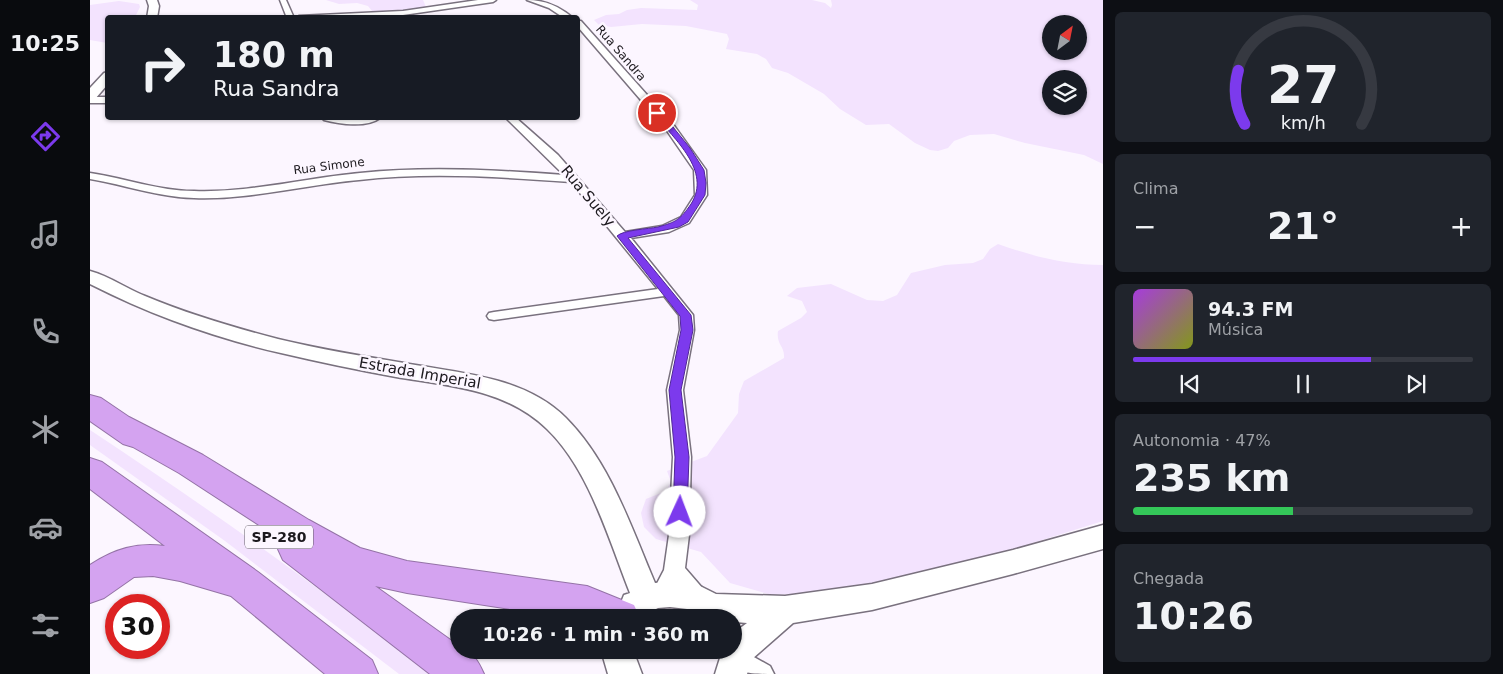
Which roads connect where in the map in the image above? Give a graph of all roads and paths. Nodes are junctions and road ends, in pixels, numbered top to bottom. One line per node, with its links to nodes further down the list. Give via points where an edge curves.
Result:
1 (152, 0): 5 (street)
2 (283, 0): 6 (street)
3 (493, 0): 7 (street, via 403,13)
4 (530, 0): 8 (street, via 552,6)
5 (152, 15)
6 (290, 15)
7 (361, 15)
8 (566, 15)
9 (580, 25): 19 (street, Rua Sandra, via 669,126 700,170 701,195 685,220 665,229)
10 (105, 81): 11 (street)
11 (90, 96)
12 (90, 100): 13 (street)
13 (105, 100)
14 (338, 120): 15 (street)
15 (362, 120)
16 (513, 120): 18 (street, Rua Suely)
17 (90, 176): 18 (street, Rua Simone, via 192,196 411,173 492,173)
18 (574, 179): 19 (street, Rua Suely)
19 (621, 236): 21 (street, Rua Suely)
20 (90, 277): 28 (street, Estrada Imperial, via 173,315 230,334 312,354 480,384 503,390 538,408 571,439 587,464)
21 (665, 292): 22 (street); 28 (street, Rua Suely, via 686,315 687,330 675,390 682,457 679,535)
22 (494, 316)
23 (104, 416): 28 (highway, via 191,464 296,530 347,559 373,569 407,577 587,603); 36 (highway, SP-280, via 329,572)
24 (90, 471): 26 (highway)
25 (1103, 536): 31 (street, via 872,597)
26 (244, 584): 27 (highway, via 160,561 145,560 118,567); 35 (highway)
27 (90, 586)
28 (651, 595): 29 (street, via 681,594); 30 (street)
29 (711, 608): 31 (street)
30 (631, 609)
31 (785, 610): 32 (street)
32 (742, 649)
33 (620, 659): 37 (street)
34 (739, 659): 38 (street)
35 (357, 674)
36 (463, 674)
37 (626, 674)
38 (762, 674)

